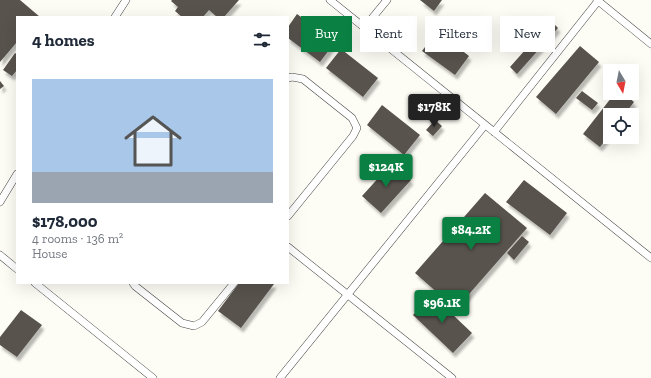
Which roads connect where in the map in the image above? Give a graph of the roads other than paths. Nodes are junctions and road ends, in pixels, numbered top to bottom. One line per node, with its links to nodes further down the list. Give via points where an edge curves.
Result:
1 (126, 0): 5 (lane)
2 (330, 0): 7 (lane)
3 (387, 0): 6 (lane)
4 (598, 1): 8 (lane); 12 (lane)
5 (116, 16)
6 (374, 16)
7 (360, 25)
8 (651, 44)
9 (394, 52): 11 (lane)
10 (289, 78): 15 (lane, via 303,80 352,118 357,128)
11 (485, 125): 12 (lane); 23 (lane)
12 (494, 132): 18 (lane)
13 (16, 176): 14 (lane)
14 (0, 202)
15 (289, 215)
16 (289, 248): 23 (lane)
17 (0, 255): 19 (lane)
18 (651, 258)
19 (16, 268)
20 (35, 284): 24 (lane)
21 (134, 284): 22 (lane, via 182,323 194,326 202,322)
22 (233, 284)
23 (347, 295): 25 (lane); 26 (lane)
24 (153, 378)
25 (280, 378)
26 (452, 378)

